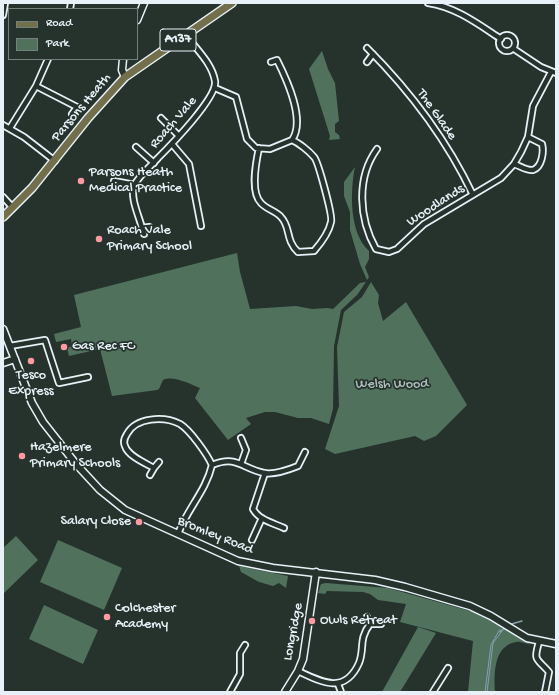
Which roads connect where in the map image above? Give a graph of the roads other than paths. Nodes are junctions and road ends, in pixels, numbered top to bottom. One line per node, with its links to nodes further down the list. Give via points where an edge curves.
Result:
1 (6, 3): 5 (street)
2 (144, 3): 6 (street)
3 (232, 3): 7 (main road, Parsons Heath / A137)
4 (428, 3): 8 (street, via 461,14)
5 (3, 15)
6 (138, 18)
7 (186, 35): 18 (main road, Parsons Heath / A137); 20 (street, via 212,71)
8 (501, 39): 10 (street, via 504,36 511,36 514,39); 10 (street, via 500,47 504,51 510,52)
9 (367, 48): 11 (street, The Glade)
10 (514, 48): 16 (street)
11 (373, 54): 15 (street); 37 (street, The Glade, via 416,102 462,173)
12 (48, 60): 19 (street)
13 (123, 60): 18 (street, via 122,70)
14 (271, 62): 27 (street, via 277,60 288,83 297,120)
15 (367, 62)
16 (551, 72): 17 (street); 26 (street, Woodlands, via 533,106)
17 (556, 73)
18 (126, 77): 32 (main road, Parsons Heath / A137, via 90,116)
19 (36, 86): 21 (street, via 76,107); 24 (street)
20 (215, 88): 25 (street, Roach Vale, via 208,101); 30 (street, via 236,97 247,139)
21 (72, 114)
22 (161, 118): 25 (street)
23 (3, 125): 24 (street)
24 (10, 128): 32 (street)
25 (179, 136): 28 (street, Roach Vale)
26 (528, 137): 34 (street, Woodlands); 34 (street, via 542,144 544,151 538,166 533,170)
27 (292, 140): 30 (street, via 270,149); 30 (street, via 314,157 332,213 331,222 314,251 298,252 290,245 281,216 260,202 257,196 255,169)
28 (172, 144): 33 (street, Roach Vale); 41 (street, via 189,164)
29 (136, 147): 33 (street)
30 (259, 148)
31 (377, 149): 37 (street, Woodlands, via 362,184 362,199 368,235 376,249 382,252 397,249 424,224)
32 (55, 161): 39 (main road, Parsons Heath / A137)
33 (154, 163): 36 (street, Roach Vale)
34 (514, 164): 37 (street, Woodlands, via 498,181)
35 (114, 181): 36 (street)
36 (134, 185): 43 (street, via 133,196)
37 (473, 195)
38 (3, 197): 39 (street)
39 (13, 208): 40 (main road, Parsons Heath / A137)
40 (3, 217)
41 (201, 226)
42 (149, 227): 43 (street)
43 (142, 228): 44 (street)
44 (144, 234)
45 (3, 329): 46 (street, Bromley Road)
46 (10, 346): 47 (street, Bromley Road); 49 (street, via 45,340 59,383)
47 (15, 359): 48 (street); 60 (street, Bromley Road, via 32,403 43,422 76,464 118,506)
48 (3, 363)
49 (88, 377)
50 (240, 438): 53 (street, via 246,450)
51 (304, 452): 56 (street, via 298,466)
52 (159, 462): 55 (street)
53 (241, 464): 54 (street, via 232,460); 56 (street)
54 (212, 465): 55 (street, via 182,425 168,420 140,422 133,425 124,446); 60 (street, via 201,496 189,510)
55 (154, 468): 57 (street)
56 (265, 473): 58 (street, via 253,509 256,515)
57 (150, 475)
58 (262, 518): 59 (street); 61 (street)
59 (284, 528)
60 (178, 534): 62 (street, Bromley Road, via 247,564)
61 (252, 540)
62 (316, 572): 66 (street, Bromley Road, via 375,580 446,598 484,612); 70 (street, Longridge, via 305,650)
63 (367, 617): 64 (street)
64 (370, 624): 65 (street); 71 (street, via 363,633 359,662 350,676)
65 (381, 624)
66 (539, 642): 67 (street, Bromley Road); 76 (street, via 537,661 549,672)
67 (556, 644)
68 (245, 645): 72 (street, via 240,653 240,674)
69 (448, 668): 75 (street)
70 (298, 671): 71 (street, via 329,685); 73 (street, Longridge)
71 (338, 684): 74 (street)
72 (230, 692)
73 (285, 692)
74 (341, 692)
75 (433, 692)
76 (545, 692)

